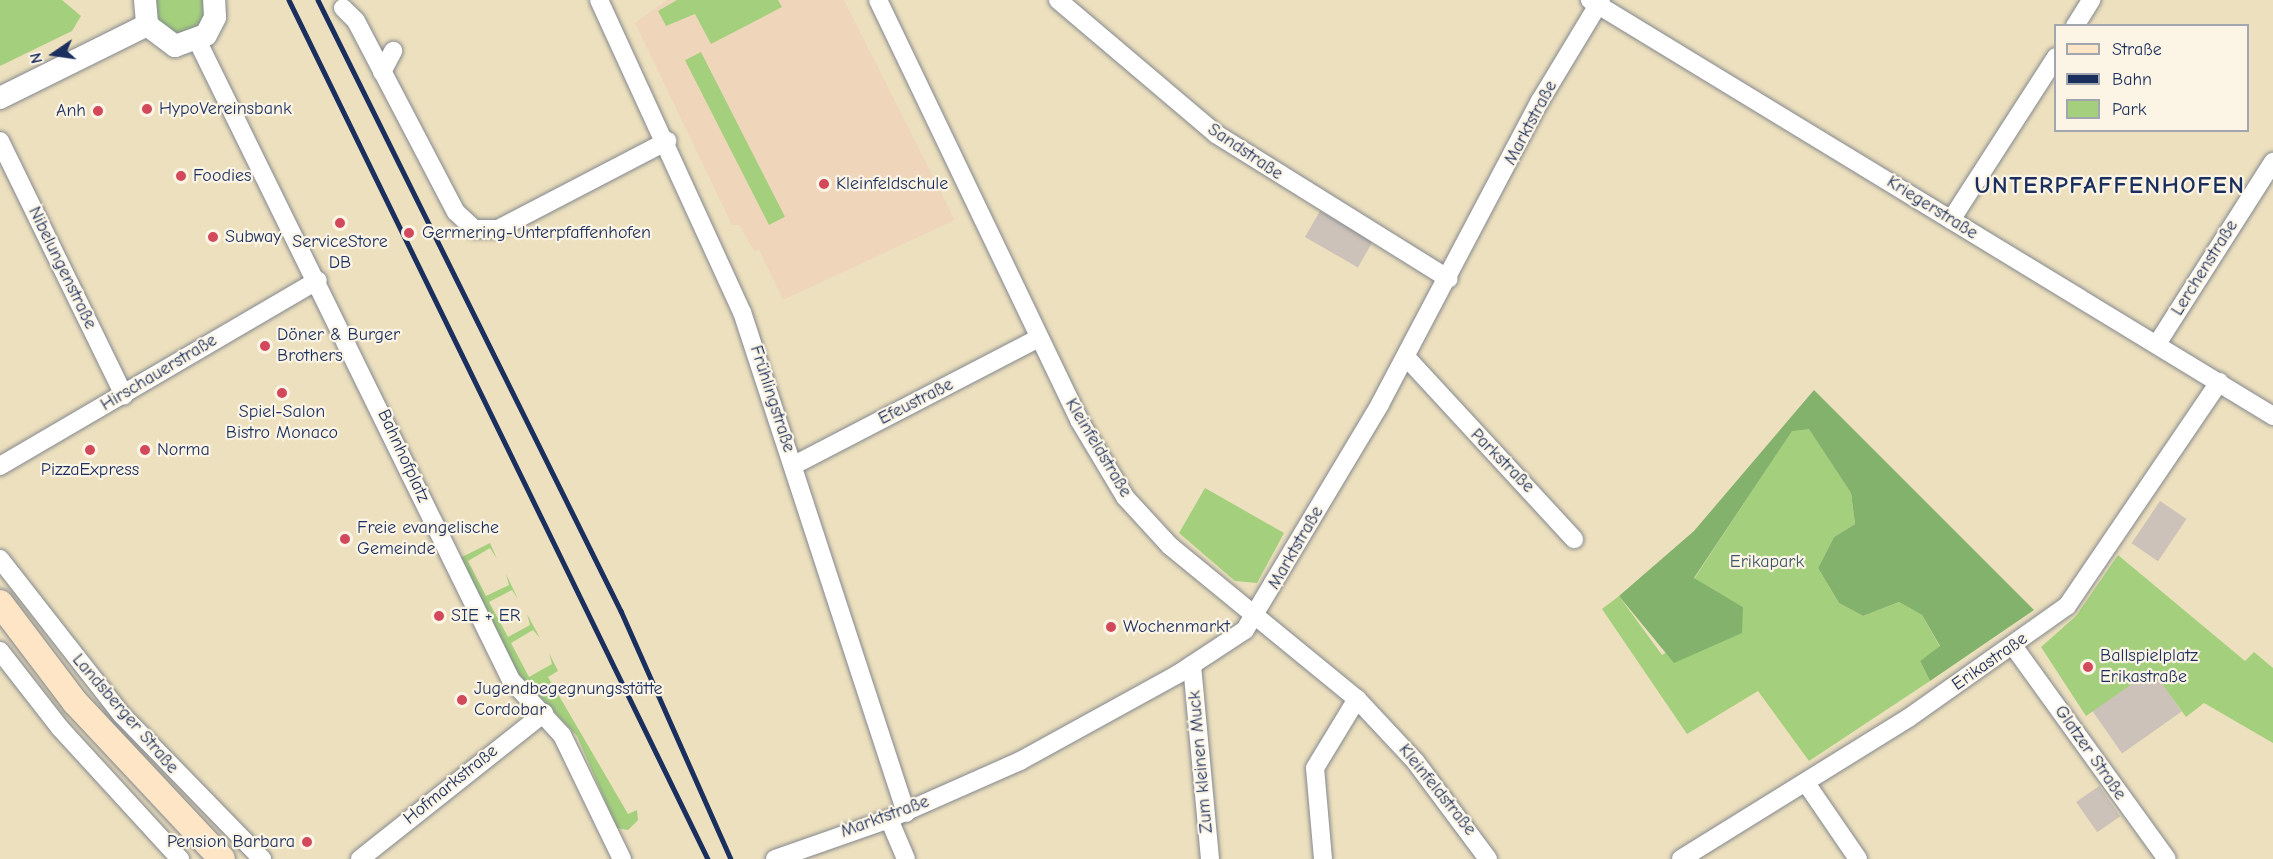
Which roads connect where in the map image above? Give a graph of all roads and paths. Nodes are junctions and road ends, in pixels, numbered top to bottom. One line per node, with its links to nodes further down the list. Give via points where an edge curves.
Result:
1 (145, 0): 10 (street)
2 (214, 0): 11 (street, via 212,27)
3 (599, 0): 17 (street, Frühlingstraße)
4 (878, 0): 22 (street, Kleinfeldstraße)
5 (1058, 0): 20 (street, Sandstraße, via 1216,134)
6 (2091, 0): 9 (street)
7 (1596, 2): 19 (street, Kriegerstraße); 20 (street, Marktstraße)
8 (343, 8): 14 (street, via 356,21)
9 (2076, 24)
10 (147, 25): 11 (street, via 169,44); 15 (street)
11 (198, 42): 21 (street, Bahnhofplatz)
12 (393, 51): 14 (street)
13 (2054, 59): 19 (street)
14 (382, 72): 17 (street, via 456,212 474,229 498,229)
15 (0, 98)
16 (0, 141): 26 (street, Nibelungenstraße)
17 (667, 141): 28 (street, Frühlingstraße, via 742,312)
18 (2273, 162): 23 (street, Lerchenstraße)
19 (1951, 220): 23 (street, Kriegerstraße)
20 (1449, 279): 24 (street, Marktstraße)
21 (318, 280): 26 (street, Hirschauerstraße); 38 (street, Bahnhofplatz, via 511,680)
22 (1039, 338): 28 (street, Efeustraße); 33 (street, Kleinfeldstraße, via 1125,497 1170,546)
23 (2157, 344): 25 (street, Kriegerstraße)
24 (1406, 357): 30 (street, Parkstraße); 33 (street, Marktstraße)
25 (2219, 382): 27 (street, Kriegerstraße); 34 (street, Erikastraße, via 2077,596)
26 (124, 395): 29 (street, Hirschauerstraße)
27 (2273, 416)
28 (794, 465): 40 (street, Frühlingstraße)
29 (0, 466)
30 (1574, 539)
31 (0, 559): 43 (street, Landsberger Straße, via 122,716)
32 (0, 603): 42 (main road, Landsberger Straße, via 75,702)
33 (1255, 619): 36 (street, Marktstraße); 37 (street, Kleinfeldstraße)
34 (2014, 647): 39 (street, Erikastraße); 53 (street, Glatzer Straße)
35 (0, 651): 41 (street, via 60,728)
36 (1192, 665): 40 (street, Marktstraße, via 1020,760); 48 (street, Zum kleinen Muck)
37 (1358, 699): 49 (street, via 1315,768); 50 (street, Kleinfeldstraße, via 1423,770)
38 (544, 713): 44 (street, Hofmarkstraße); 45 (street, Bahnhofplatz, via 562,735)
39 (1806, 783): 51 (street, Erikastraße); 52 (street)
40 (897, 816): 46 (street, Marktstraße); 47 (street, Frühlingstraße)
41 (180, 859)
42 (222, 859)
43 (262, 859)
44 (360, 859)
45 (622, 859)
46 (774, 859)
47 (906, 859)
48 (1210, 859)
49 (1323, 859)
50 (1488, 859)
51 (1681, 859)
52 (1858, 859)
53 (2167, 859)

